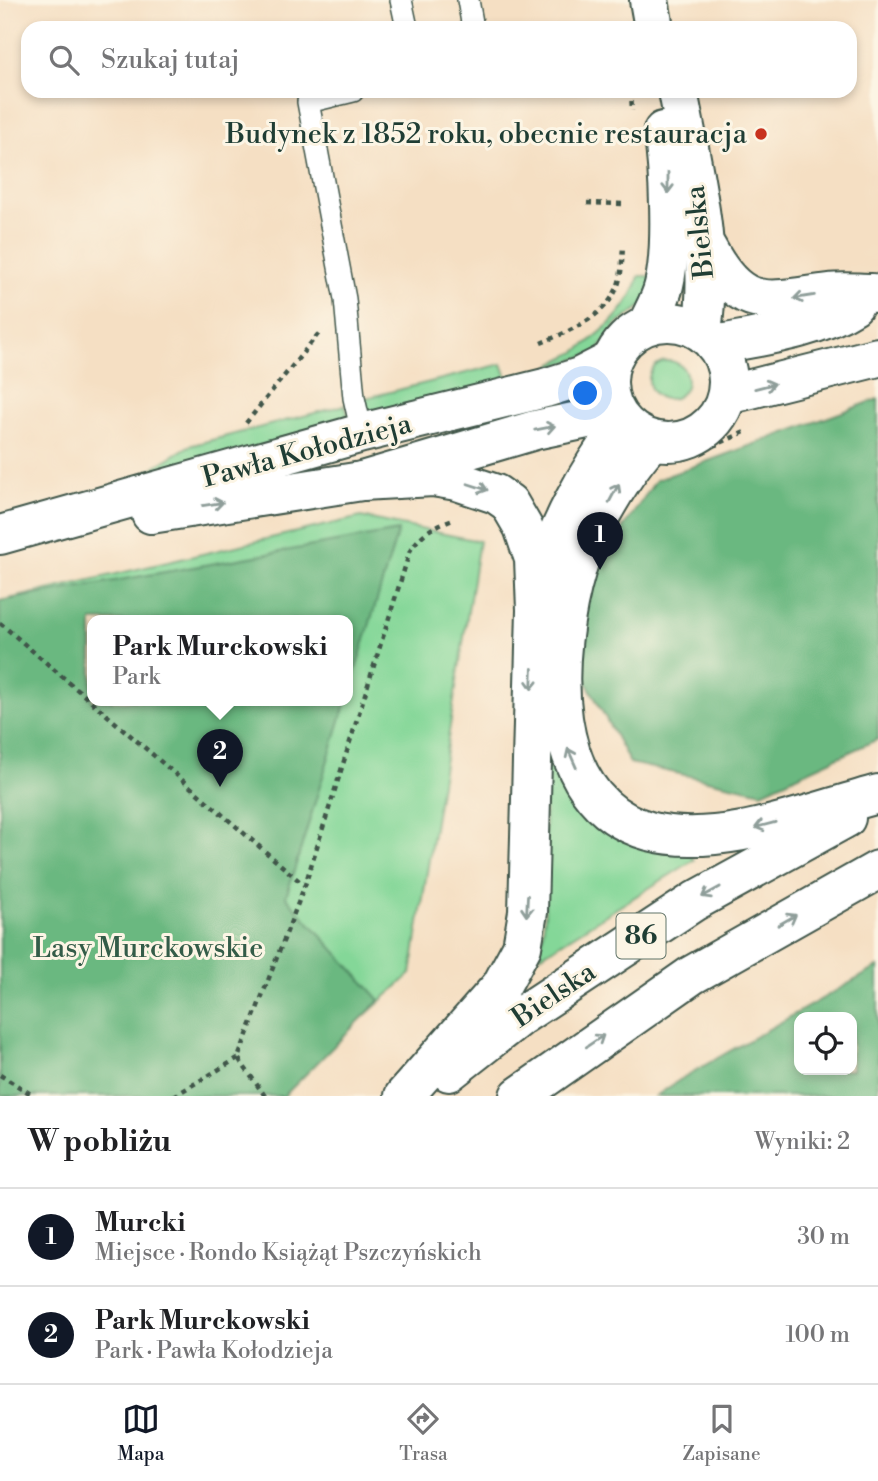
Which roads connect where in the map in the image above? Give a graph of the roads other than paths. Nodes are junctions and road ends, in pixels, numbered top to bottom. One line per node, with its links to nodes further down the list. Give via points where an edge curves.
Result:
1 (401, 0): 4 (lane)
2 (468, 0): 5 (lane)
3 (649, 0): 6 (main road)
4 (406, 21)
5 (472, 21)
6 (653, 21)
7 (324, 98): 17 (lane, via 308,102 345,299 354,398)
8 (657, 98): 12 (main road, Bielska, one-way to 12, via 668,162 667,270)
9 (679, 98): 10 (main road, Bielska)
10 (707, 248): 11 (main road, one-way to 10, via 832,292 778,301 754,298 732,284); 13 (main road, Bielska)
11 (875, 292): 13 (main road, via 839,314 782,331)
12 (647, 325): 13 (main road, via 676,322); 15 (main road, via 631,333)
13 (709, 338): 16 (main road, via 726,369)
14 (878, 357): 16 (main road, one-way to 14)
15 (611, 361): 17 (main road, Pawła Kołodzieja, via 580,377); 18 (main road, via 609,397)
16 (727, 395): 18 (main road, via 707,428 681,440)
17 (362, 433): 20 (main road, Pawła Kołodzieja)
18 (643, 435): 19 (main road, Pawła Kołodzieja, one-way to 18, via 535,430); 21 (main road, via 587,472 554,538); 22 (main road, one-way to 18, via 751,828 680,836 624,821 600,803 579,774 566,743 560,666 577,566)
19 (362, 481): 20 (main road, Pawła Kołodzieja, one-way to 19); 21 (main road, one-way to 21, via 433,477 496,494 509,503 534,559)
20 (0, 536)
21 (536, 610): 25 (main road, one-way to 25, via 528,912 522,947 502,986)
22 (878, 794)
23 (878, 800): 26 (main road, Bielska / 86, one-way to 26, via 695,901 519,1017)
24 (878, 870): 27 (main road, 86, one-way to 24, via 692,975)
25 (404, 1096)
26 (419, 1096)
27 (519, 1096)

